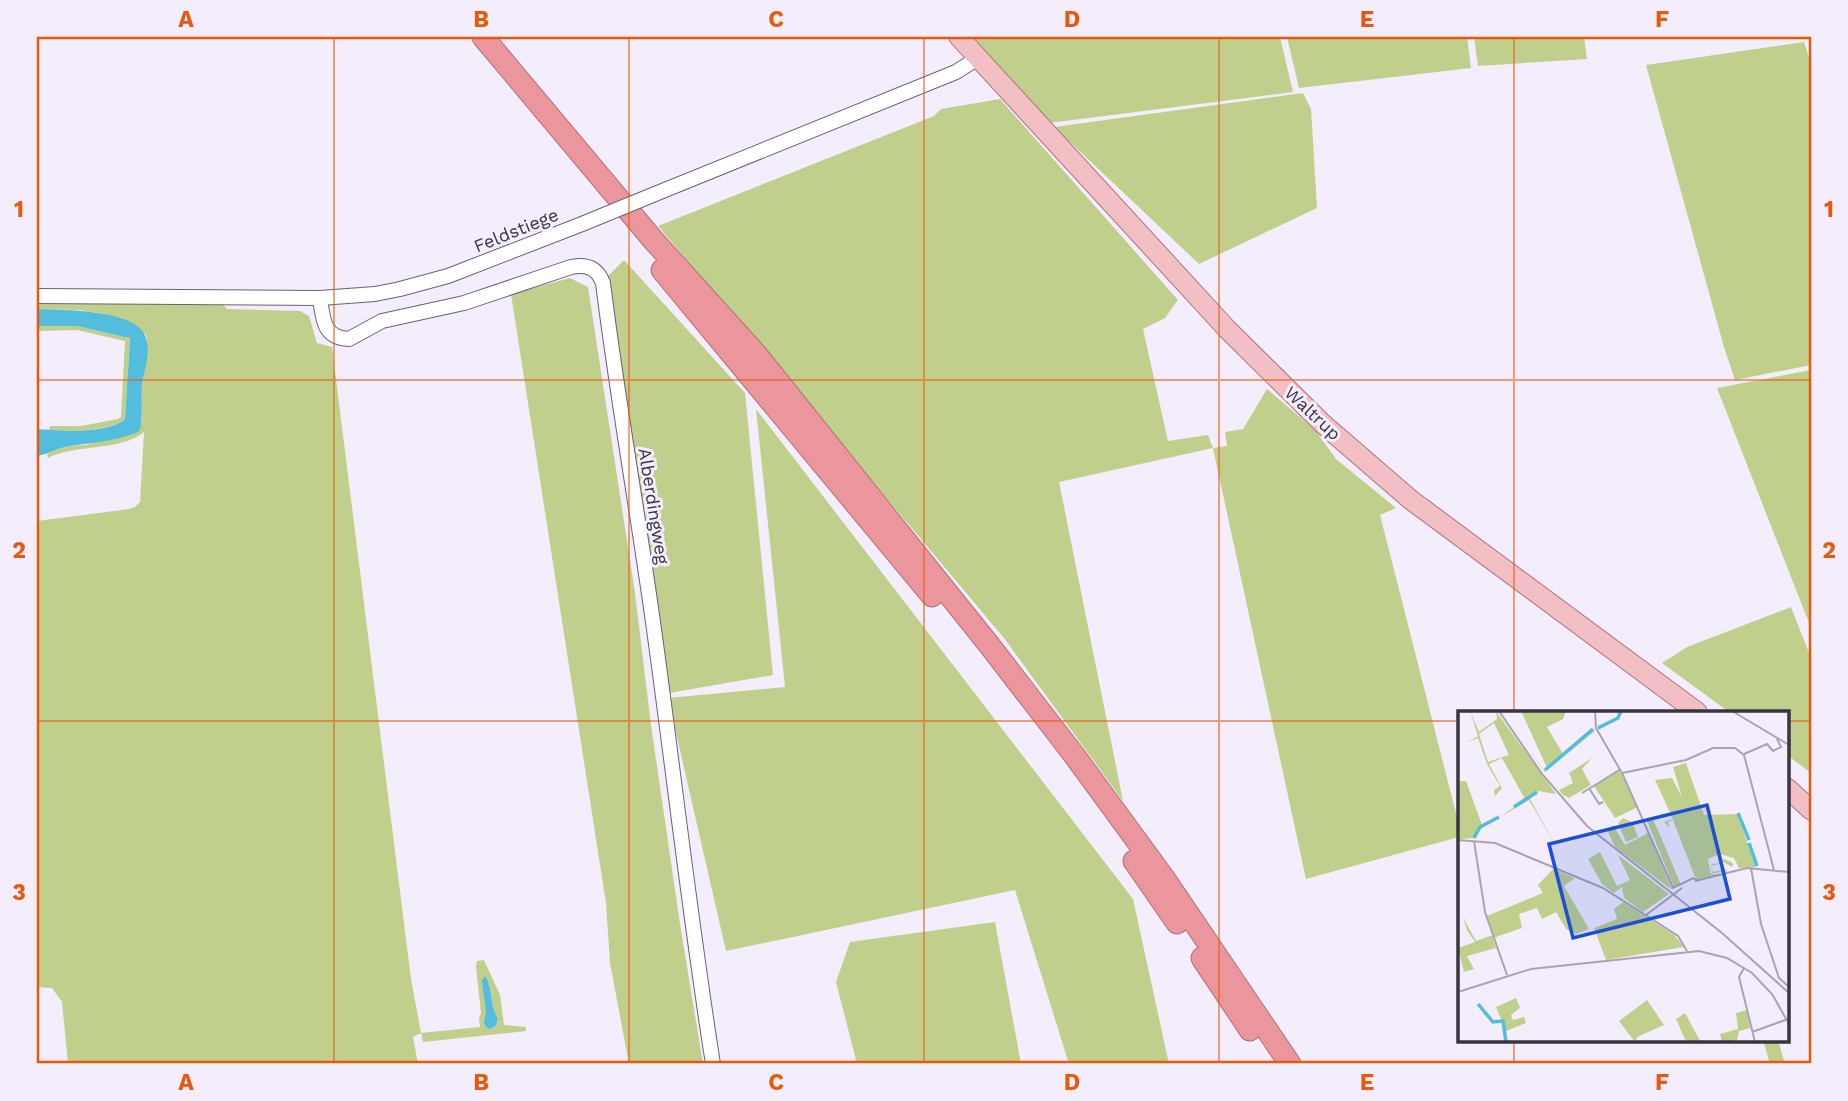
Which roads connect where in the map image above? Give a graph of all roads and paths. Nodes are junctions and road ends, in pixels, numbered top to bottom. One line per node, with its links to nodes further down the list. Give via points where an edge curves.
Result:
1 (469, 37): 11 (highway, via 980,656 1141,871)
2 (483, 37): 12 (highway, via 757,355 990,646 1164,878)
3 (959, 37): 4 (main road, Waltrup)
4 (978, 58): 6 (street, Feldstiege, bridge, via 956,72 478,266 375,294); 7 (main road, Waltrup, via 1227,329 1323,424 1411,500)
5 (37, 296): 6 (street, Feldstiege)
6 (320, 298): 10 (street, Alberdingweg, via 329,331 349,339 382,321 464,303 570,267 586,266 600,275)
7 (1696, 711)
8 (1788, 789): 9 (main road)
9 (1811, 810)
10 (713, 1064)
11 (1272, 1064)
12 (1290, 1064)

